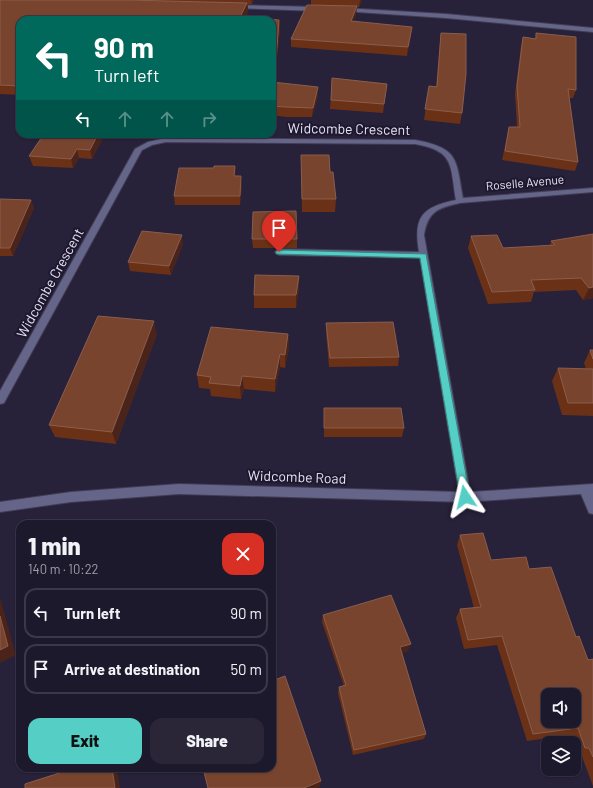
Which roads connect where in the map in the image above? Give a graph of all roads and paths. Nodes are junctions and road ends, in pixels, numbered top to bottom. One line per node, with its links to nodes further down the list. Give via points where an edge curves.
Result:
1 (227, 6): 2 (street)
2 (327, 10)
3 (335, 10): 4 (street, via 446,16)
4 (593, 30)
5 (179, 138): 11 (street, Widcombe Crescent, via 150,143 139,150)
6 (232, 138): 8 (street, Widcombe Crescent, via 426,144 445,152 450,157)
7 (593, 190): 8 (street, Roselle Avenue)
8 (460, 201): 10 (street, via 438,205 426,214 421,224 420,235)
9 (279, 252): 10 (street)
10 (423, 255): 13 (street)
11 (0, 400)
12 (589, 489): 13 (street, Widcombe Road); 15 (street)
13 (465, 497): 14 (street, Widcombe Road, via 179,489 71,497)
14 (0, 507)
15 (593, 509)

